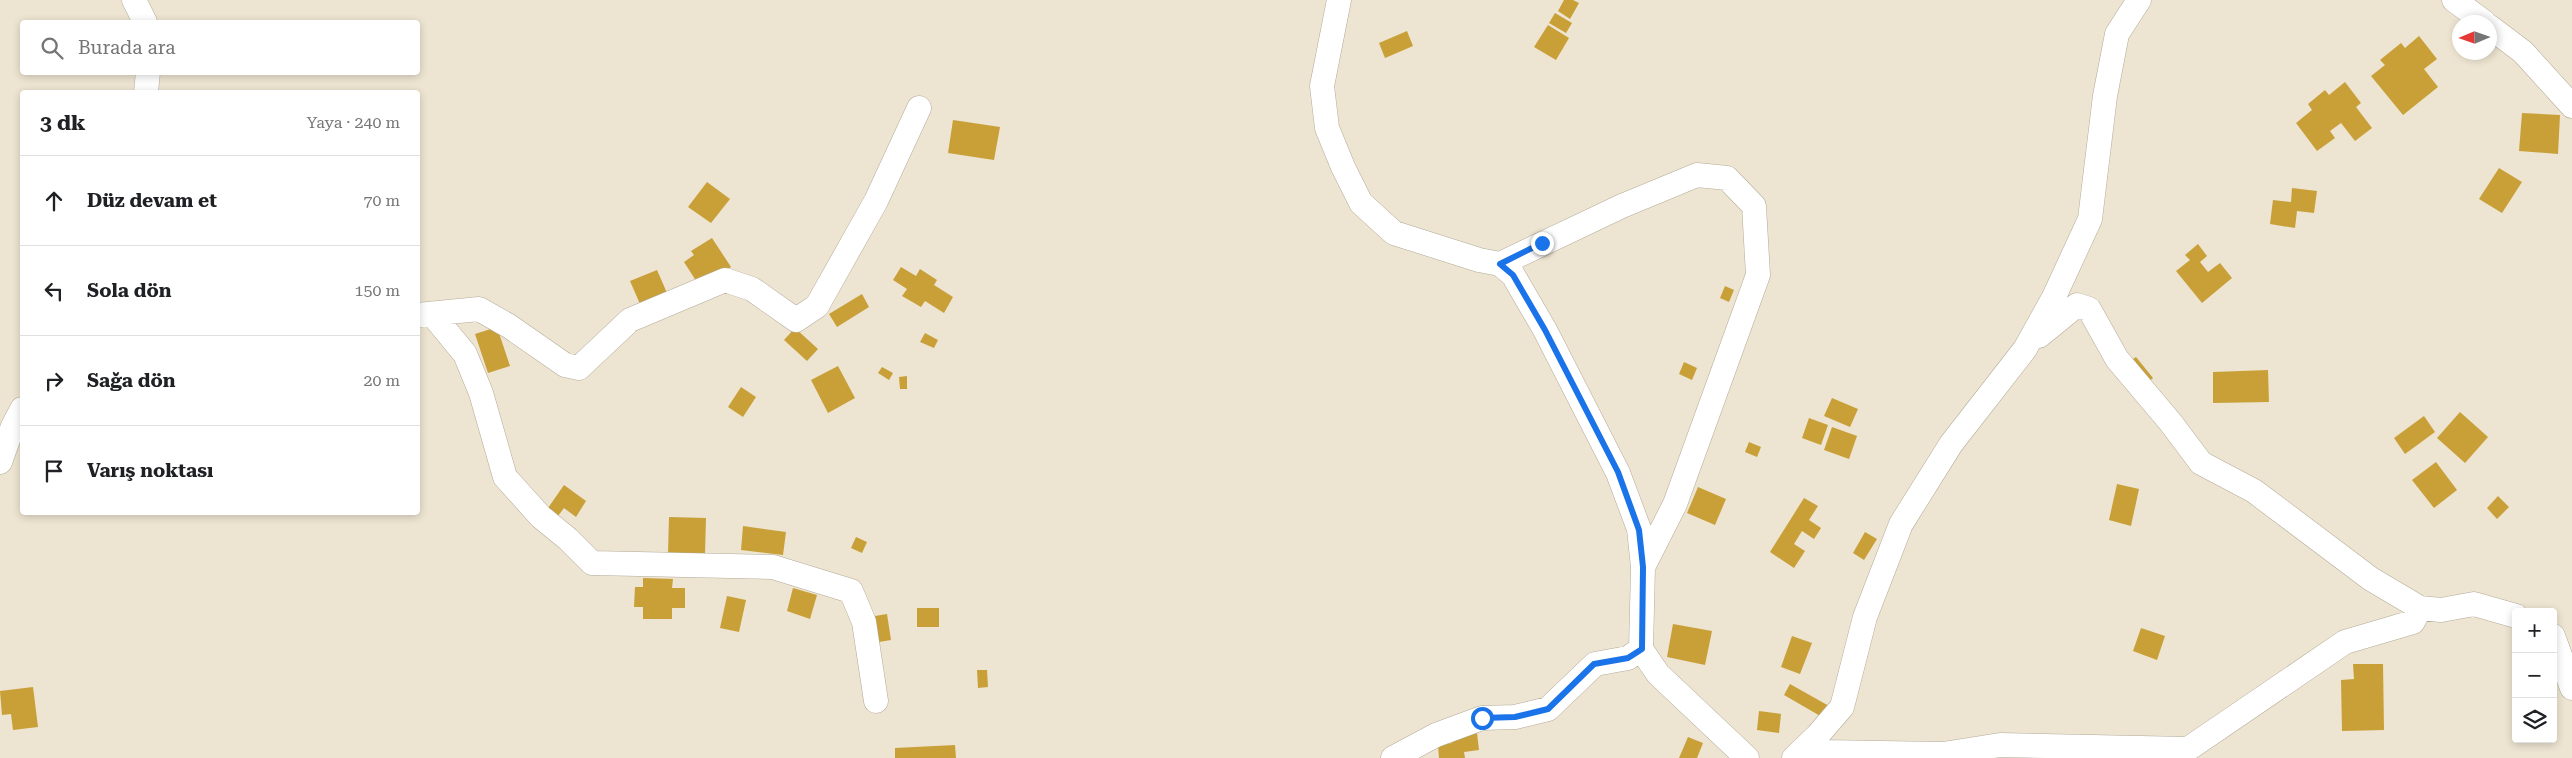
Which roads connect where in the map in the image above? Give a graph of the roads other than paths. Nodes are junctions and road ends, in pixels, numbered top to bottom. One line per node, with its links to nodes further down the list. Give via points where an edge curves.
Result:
1 (134, 0): 6 (street)
2 (1339, 0): 12 (street, via 1322,86 1327,128 1361,203 1394,233)
3 (2139, 0): 14 (street, via 2117,34 2090,218 2054,297)
4 (2454, 0): 5 (street)
5 (2474, 15)
6 (144, 20)
7 (2497, 32): 10 (street, via 2523,52)
8 (148, 75): 9 (street)
9 (146, 90)
10 (2572, 106)
11 (919, 108): 13 (street, via 876,201 818,306 796,320 752,289 725,280 630,320 579,368 565,366 479,309)
12 (1500, 264): 17 (street, via 1513,275 1545,330 1618,472 1639,530); 17 (street, via 1622,206 1697,175 1727,178 1754,206 1758,275 1675,504)
13 (425, 314): 23 (street, via 465,354 481,393 505,476 541,518 592,563 773,567 850,591 864,622)
14 (2024, 349): 18 (street, via 2077,305 2089,309 2116,359 2171,422 2201,463 2254,491 2371,579); 26 (street, via 1951,444 1902,524 1865,617 1842,707)
15 (20, 413): 16 (street)
16 (0, 462)
17 (1643, 567): 21 (street)
18 (2420, 608): 19 (street, via 2441,610 2474,604); 27 (street, via 2413,622 2345,642 2188,748 2000,745 1943,754 1822,752)
19 (2512, 615)
20 (2557, 647): 22 (street)
21 (1642, 649): 24 (street, via 1628,658 1594,664 1548,709 1515,717 1482,718 1436,735); 25 (street, via 1658,674)
22 (2572, 688)
23 (876, 701)
24 (1393, 758)
25 (1747, 758)
26 (1794, 758)
27 (1811, 758)

